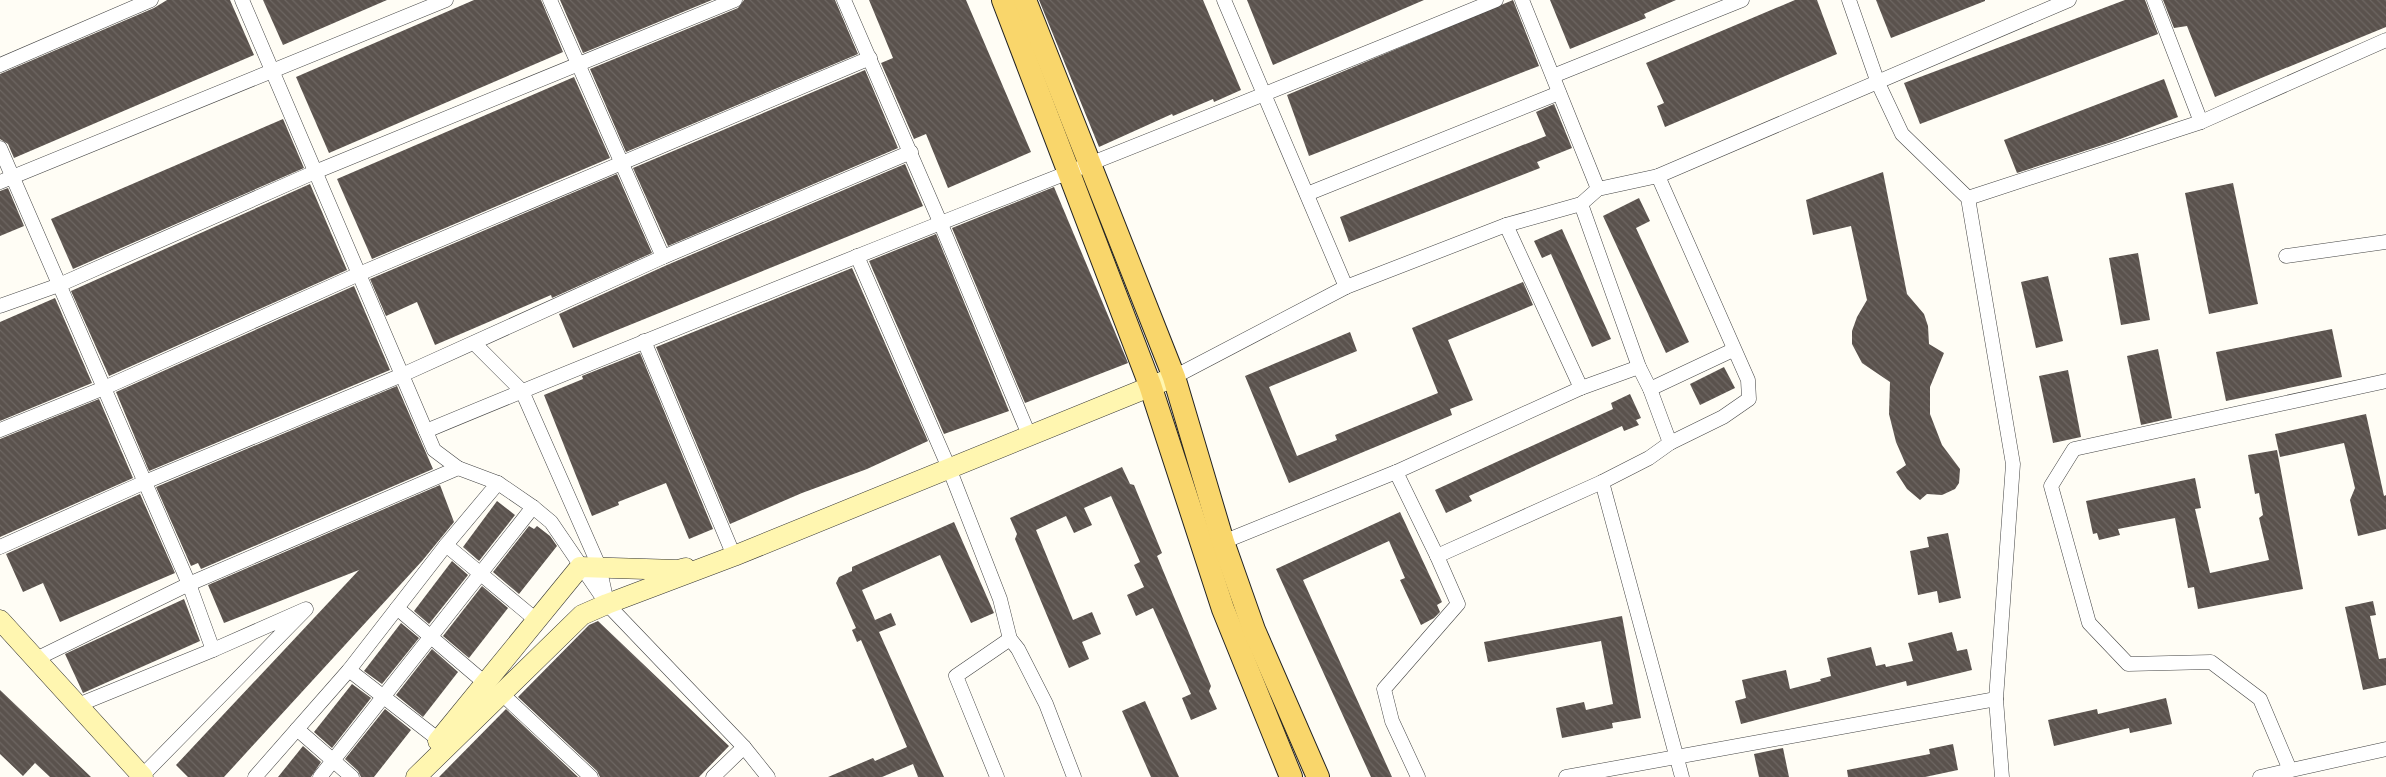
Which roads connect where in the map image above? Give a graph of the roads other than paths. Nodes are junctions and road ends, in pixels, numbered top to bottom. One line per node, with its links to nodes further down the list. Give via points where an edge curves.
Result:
1 (151, 0): 19 (street)
2 (242, 0): 20 (street)
3 (446, 0): 20 (street)
4 (550, 0): 18 (street)
5 (735, 0): 18 (street)
6 (844, 0): 17 (street)
7 (1002, 0): 29 (main road)
8 (1025, 0): 29 (main road)
9 (1496, 0): 24 (street)
10 (1522, 0): 21 (street)
11 (1742, 0): 21 (street)
12 (1849, 0): 22 (street)
13 (2069, 0): 22 (street)
14 (2154, 0): 25 (street)
15 (1228, 1): 24 (street)
16 (2386, 40): 25 (street)
17 (870, 58): 27 (street); 28 (street)
18 (579, 64): 28 (street); 30 (street)
19 (0, 65)
20 (272, 70): 30 (street); 32 (street)
21 (1553, 76): 23 (street)
22 (1878, 83): 31 (street); 35 (street, via 1902,134)
23 (1559, 93): 33 (street); 34 (street)
24 (1266, 95): 29 (street); 34 (street)
25 (2201, 122): 35 (street)
26 (0, 148): 32 (street)
27 (911, 152): 37 (street); 42 (street)
28 (621, 163): 42 (street); 43 (street)
29 (1080, 169): 37 (street); 52 (main road); 54 (main road)
30 (316, 172): 43 (street); 44 (street)
31 (1658, 176): 33 (street); 49 (street)
32 (6, 179): 44 (street)
33 (1598, 190): 36 (street)
34 (1307, 194): 45 (street)
35 (1968, 198): 90 (street, via 2014,464)
36 (1581, 204): 38 (street); 50 (street)
37 (940, 222): 40 (street); 61 (street)
38 (1506, 224): 45 (street); 56 (street)
39 (2386, 242): 41 (street)
40 (857, 256): 47 (street); 64 (street)
41 (2286, 256)
42 (663, 257): 48 (street)
43 (359, 274): 51 (street); 55 (street)
44 (59, 285): 46 (street); 55 (street)
45 (1346, 287): 52 (street)
46 (0, 306)
47 (644, 341): 58 (street); 73 (street)
48 (474, 342): 51 (street); 58 (street)
49 (1733, 350): 57 (street); 62 (street, via 1748,380 1749,399 1723,417)
50 (1639, 367): 56 (street); 57 (street)
51 (402, 375): 60 (street); 66 (street)
52 (1174, 377): 54 (street); 70 (main road)
53 (2386, 382): 98 (street, via 2074,449 2051,486 2089,623 2128,664 2211,662 2260,699)
54 (1150, 386): 61 (street); 110 (main road, via 1223,609)
55 (104, 388): 59 (street); 66 (street)
56 (1581, 388): 65 (street)
57 (1650, 389): 62 (street)
58 (522, 392): 60 (street); 75 (street)
59 (0, 430)
60 (426, 432): 63 (street, via 434,450)
61 (1029, 435): 64 (street)
62 (1670, 443): 67 (street, via 1649,458)
63 (458, 468): 68 (street); 77 (street)
64 (948, 468): 73 (street); 83 (street, via 1000,599)
65 (1396, 472): 70 (street); 74 (street)
66 (145, 482): 72 (street); 77 (street)
67 (1602, 482): 74 (street); 96 (street)
68 (498, 483): 69 (street); 71 (street)
69 (533, 507): 75 (street); 76 (street)
70 (1224, 542): 111 (main road, via 1254,630)
71 (446, 545): 76 (street); 79 (street)
72 (0, 547)
73 (734, 556): 75 (street, via 678,570); 78 (street)
74 (1437, 556): 112 (street, via 1458,604 1384,689 1392,721)
75 (590, 567): 78 (street); 78 (street); 80 (street)
76 (482, 574): 80 (street); 82 (street)
77 (189, 584): 84 (street); 85 (street)
78 (607, 604): 88 (street, via 582,615); 94 (street)
79 (397, 608): 82 (street); 86 (street)
80 (535, 619): 87 (street)
81 (0, 620): 85 (street)
82 (432, 637): 87 (street); 89 (street)
83 (1010, 640): 108 (street, via 956,676); 109 (street, via 1018,649 1046,704)
84 (213, 650): 91 (street); 99 (street, via 306,609)
85 (36, 659): 91 (street)
86 (349, 670): 89 (street); 92 (street)
87 (485, 683): 93 (street)
88 (502, 694): 104 (street); 105 (street)
89 (383, 697): 93 (street); 97 (street)
90 (1996, 698): 96 (street); 115 (street)
91 (78, 705): 99 (street)
92 (298, 729): 97 (street); 100 (street)
93 (439, 740): 103 (street)
94 (744, 747): 106 (street); 107 (street)
95 (2386, 750): 98 (street)
96 (1676, 758): 113 (street); 114 (street)
97 (333, 760): 101 (street); 102 (street)
98 (2290, 770): 116 (street)
99 (142, 777)
100 (255, 777)
101 (320, 777)
102 (352, 777)
103 (409, 777)
104 (416, 777)
105 (591, 777)
106 (713, 777)
107 (768, 777)
108 (997, 777)
109 (1074, 777)
110 (1291, 777)
111 (1318, 777)
112 (1418, 777)
113 (1566, 777)
114 (1682, 777)
115 (2002, 777)
116 (2260, 777)

